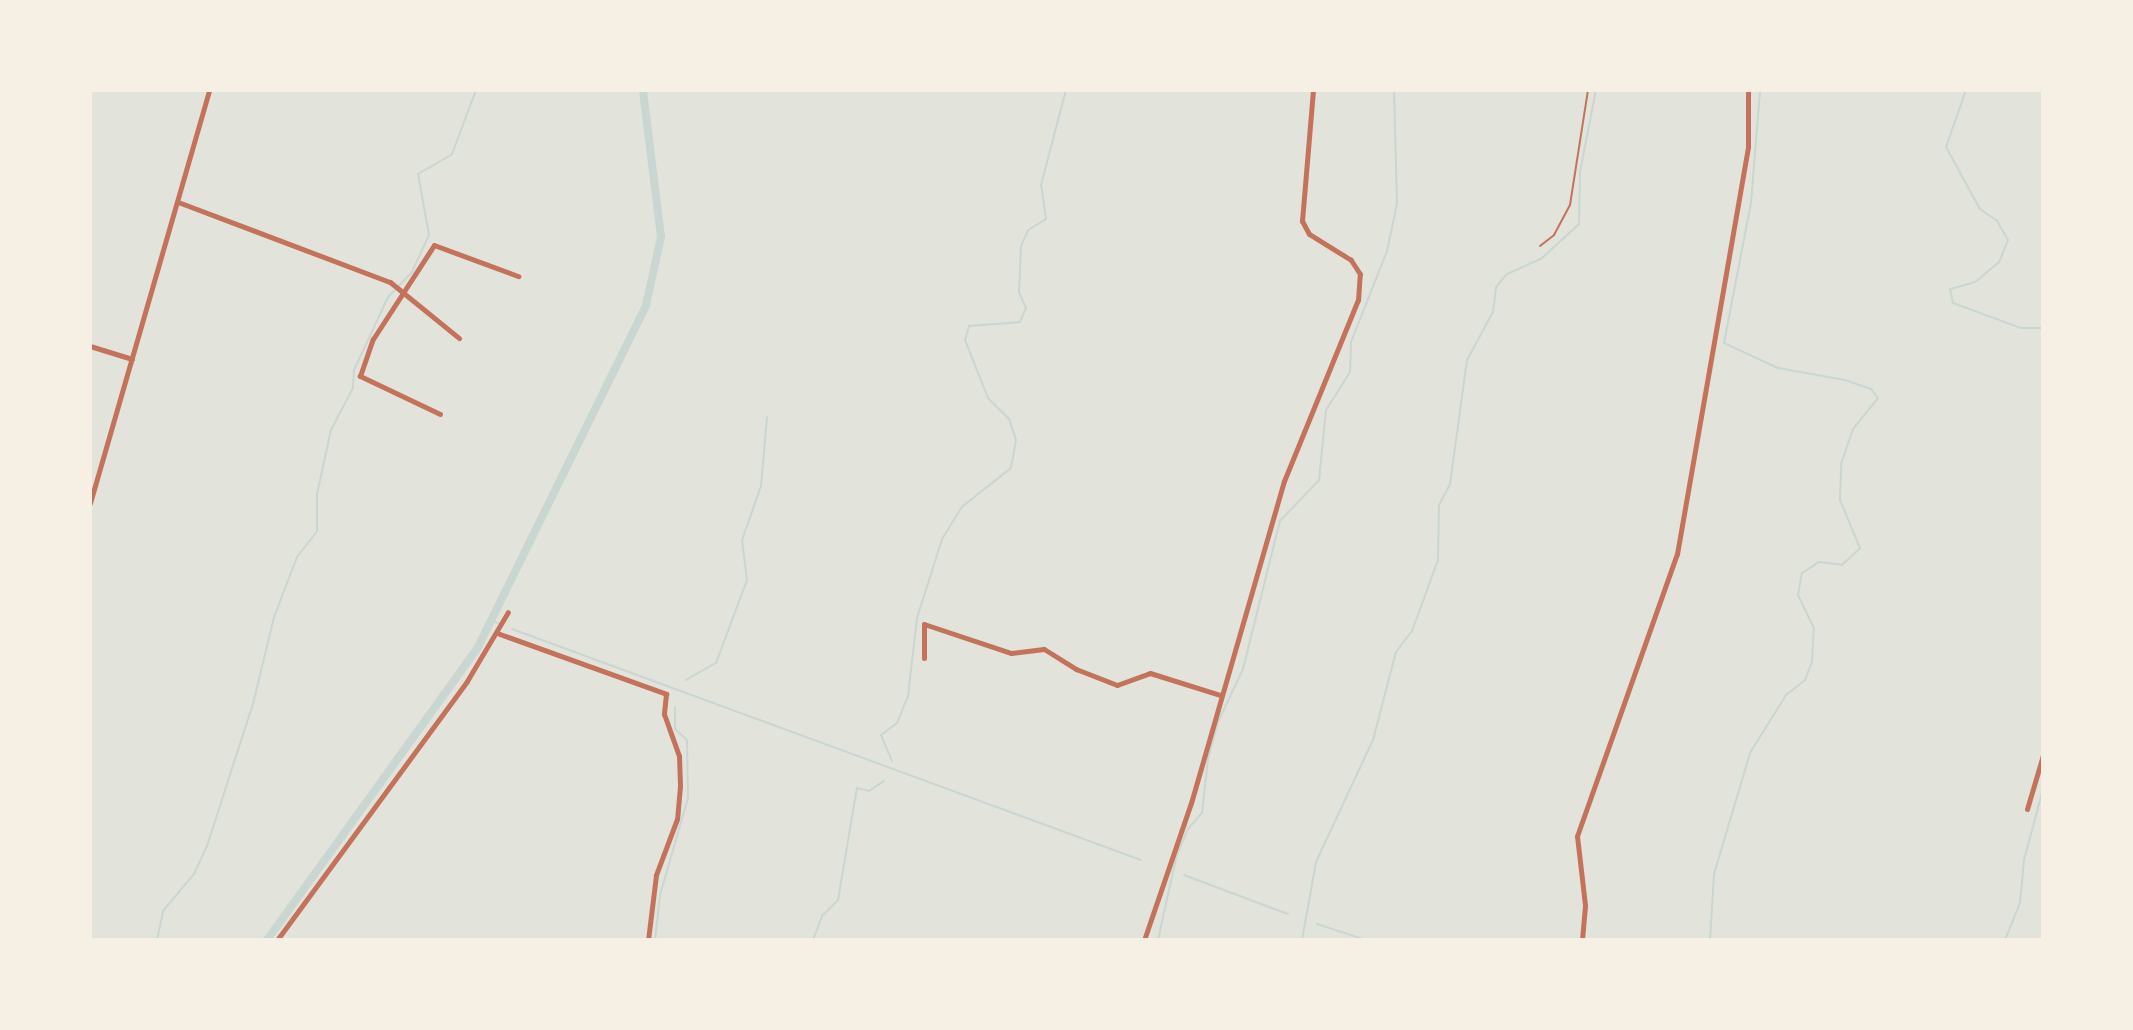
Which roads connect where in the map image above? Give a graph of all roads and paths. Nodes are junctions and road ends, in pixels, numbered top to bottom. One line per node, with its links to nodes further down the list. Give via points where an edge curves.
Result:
1 (209, 90): 5 (street)
2 (1313, 90): 17 (street, via 1302,221 1309,234 1360,274 1358,300 1284,481)
3 (1588, 90): 6 (lane, via 1570,205 1554,235)
4 (1748, 90): 23 (street, via 1748,146 1677,554 1577,836 1585,905)
5 (178, 202): 8 (street, via 393,285); 11 (street)
6 (1540, 246)
7 (518, 276): 8 (street, via 434,245)
8 (399, 292): 9 (street, via 441,319); 12 (street, via 360,376)
9 (459, 338)
10 (90, 346): 11 (street)
11 (132, 359): 13 (street)
12 (440, 414)
13 (90, 503)
14 (508, 612): 15 (street)
15 (497, 633): 20 (street); 21 (street, via 666,694 664,714 679,756 680,786 677,819 654,884)
16 (924, 658): 17 (street, via 924,624 1011,653 1044,649 1117,685 1150,673)
17 (1220, 695): 22 (street, via 1191,803)
18 (2043, 755): 19 (street)
19 (2027, 809)
20 (277, 940)
21 (648, 940)
22 (1144, 940)
23 (1582, 940)

